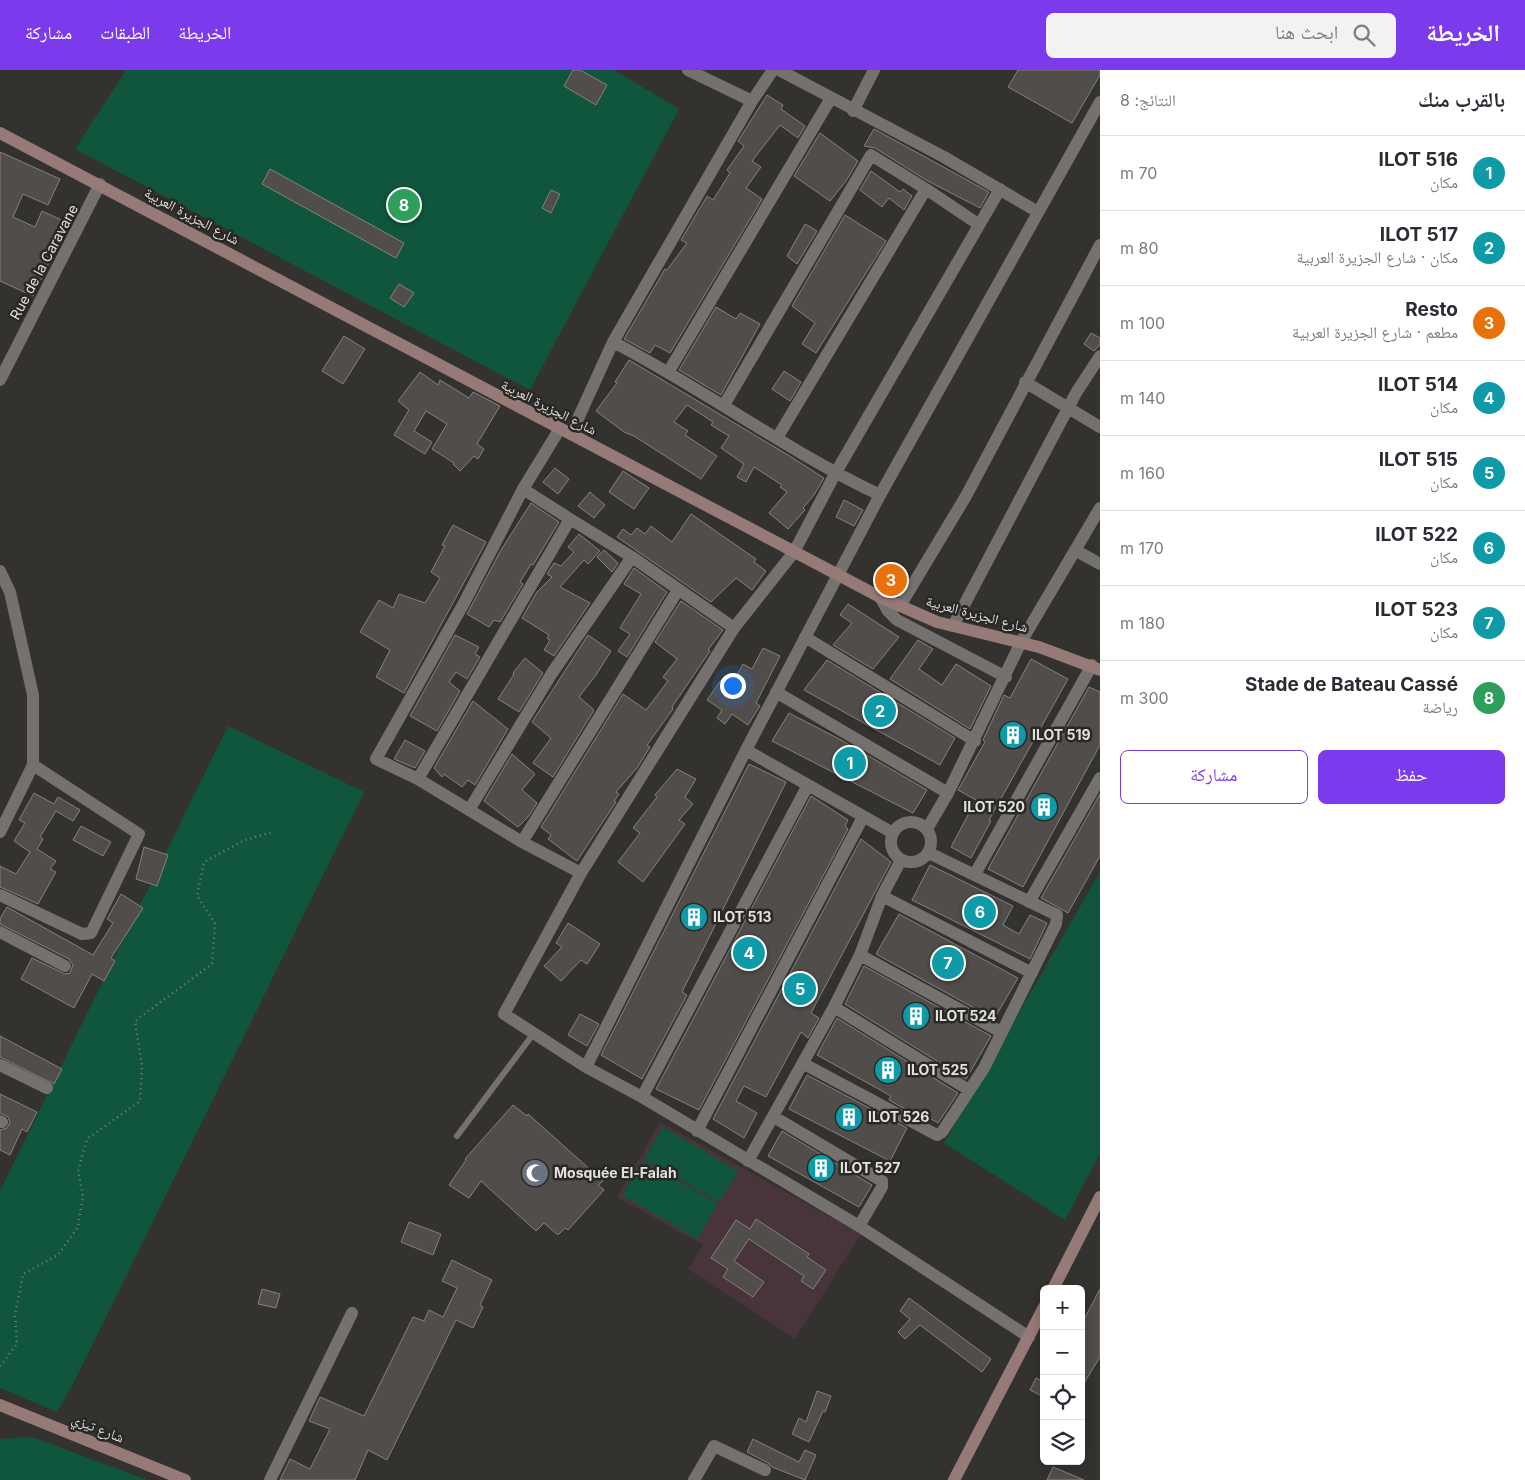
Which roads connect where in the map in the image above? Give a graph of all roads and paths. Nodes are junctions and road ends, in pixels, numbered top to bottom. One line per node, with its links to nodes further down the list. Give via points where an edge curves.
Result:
1 (688, 70): 6 (street)
2 (773, 70): 6 (street)
3 (779, 70): 5 (street)
4 (874, 70): 8 (street)
5 (831, 98): 8 (street); 18 (street)
6 (752, 101): 16 (street)
7 (1100, 102): 13 (street)
8 (853, 111): 12 (street)
9 (0, 133): 10 (street, شارع الجزيرة العربية)
10 (100, 184): 19 (street, Rue de la Caravane); 24 (street, شارع الجزيرة العربية)
11 (926, 189): 14 (street); 21 (street, via 871,154); 25 (street)
12 (1000, 190): 13 (street); 14 (street)
13 (1038, 212): 28 (street)
14 (978, 224): 26 (street)
15 (1100, 245): 20 (street)
16 (613, 342): 18 (street); 24 (street)
17 (1100, 356): 22 (street)
18 (669, 371): 21 (street)
19 (0, 380)
20 (1026, 382): 22 (street); 39 (street, via 966,496)
21 (724, 405): 25 (street)
22 (1070, 408): 23 (street); 40 (street)
23 (1100, 427)
24 (565, 432): 27 (street); 32 (street, شارع الجزيرة العربية)
25 (777, 438): 26 (street)
26 (835, 474): 28 (street); 32 (street)
27 (523, 489): 30 (street); 51 (street, via 464,603 376,759)
28 (880, 495): 36 (street)
29 (1100, 508): 31 (street)
30 (570, 519): 33 (street); 51 (street)
31 (1075, 550): 34 (street); 43 (street)
32 (794, 552): 36 (street, شارع الجزيرة العربية); 41 (street)
33 (632, 557): 37 (street); 54 (street, via 552,673)
34 (1100, 564)
35 (0, 571): 49 (street, via 10,592 33,695)
36 (837, 576): 38 (street, شارع الجزيرة العربية); 42 (street)
37 (678, 590): 41 (street); 60 (street)
38 (880, 597): 39 (street, شارع الجزيرة العربية); 45 (street, via 897,620)
39 (900, 606): 40 (street, شارع الجزيرة العربية)
40 (953, 626): 43 (street, شارع الجزيرة العربية)
41 (734, 628): 63 (street)
42 (805, 637): 46 (street); 47 (street)
43 (1021, 642): 44 (street, شارع الجزيرة العربية, via 1058,652); 45 (street)
44 (1096, 668): 64 (street)
45 (1006, 677): 47 (street)
46 (776, 692): 48 (street); 53 (street)
47 (975, 741): 53 (street)
48 (746, 750): 52 (street); 77 (street)
49 (33, 765): 57 (street); 65 (street, via 139,834 91,933 82,934)
50 (1100, 778): 67 (street)
51 (418, 779): 54 (street)
52 (808, 785): 55 (street); 80 (street)
53 (948, 793): 56 (street)
54 (469, 810): 60 (street)
55 (863, 817): 59 (street); 82 (street)
56 (927, 828): 59 (street, via 909,822); 61 (street, via 932,840)
57 (0, 832)
58 (273, 832): 91 (path, via 245,840 204,862 197,896 215,923 212,964 135,1021 142,1066 140,1101 87,1139 78,1171 83,1196 78,1227 58,1255 23,1274 15,1316 17,1344)
59 (893, 833): 62 (street, via 891,845)
60 (522, 842): 63 (street)
61 (929, 853): 62 (street, via 920,861); 64 (street)
62 (901, 860): 66 (street)
63 (581, 873): 74 (street, via 504,1014)
64 (975, 874): 67 (street)
65 (0, 895)
66 (882, 896): 69 (street); 71 (street)
67 (1029, 902): 71 (street, via 1057,915 1056,924)
68 (0, 932): 70 (street)
69 (860, 955): 72 (street); 73 (street)
70 (65, 966)
71 (1032, 973): 73 (street)
72 (834, 1007): 76 (street); 79 (street)
73 (1001, 1032): 79 (street, via 984,1068)
74 (534, 1033): 77 (street); 83 (lane)
75 (0, 1064): 78 (street)
76 (804, 1064): 79 (street, via 932,1135 942,1132); 81 (street)
77 (586, 1067): 80 (street)
78 (47, 1088)
79 (969, 1090)
80 (642, 1097): 82 (street)
81 (774, 1117): 84 (street); 86 (street, via 882,1181 882,1187)
82 (697, 1131): 84 (street)
83 (457, 1136)
84 (748, 1161): 86 (street)
85 (1100, 1197): 87 (street)
86 (859, 1226): 90 (street)
87 (1055, 1285)
88 (352, 1313): 95 (street)
89 (1040, 1315): 90 (street)
90 (1029, 1337): 97 (street)
91 (0, 1366)
92 (0, 1405): 94 (street, شارع تيزي)
93 (765, 1470): 96 (street, via 714,1446)
94 (185, 1480)
95 (270, 1480)
96 (694, 1480)
97 (954, 1480)

